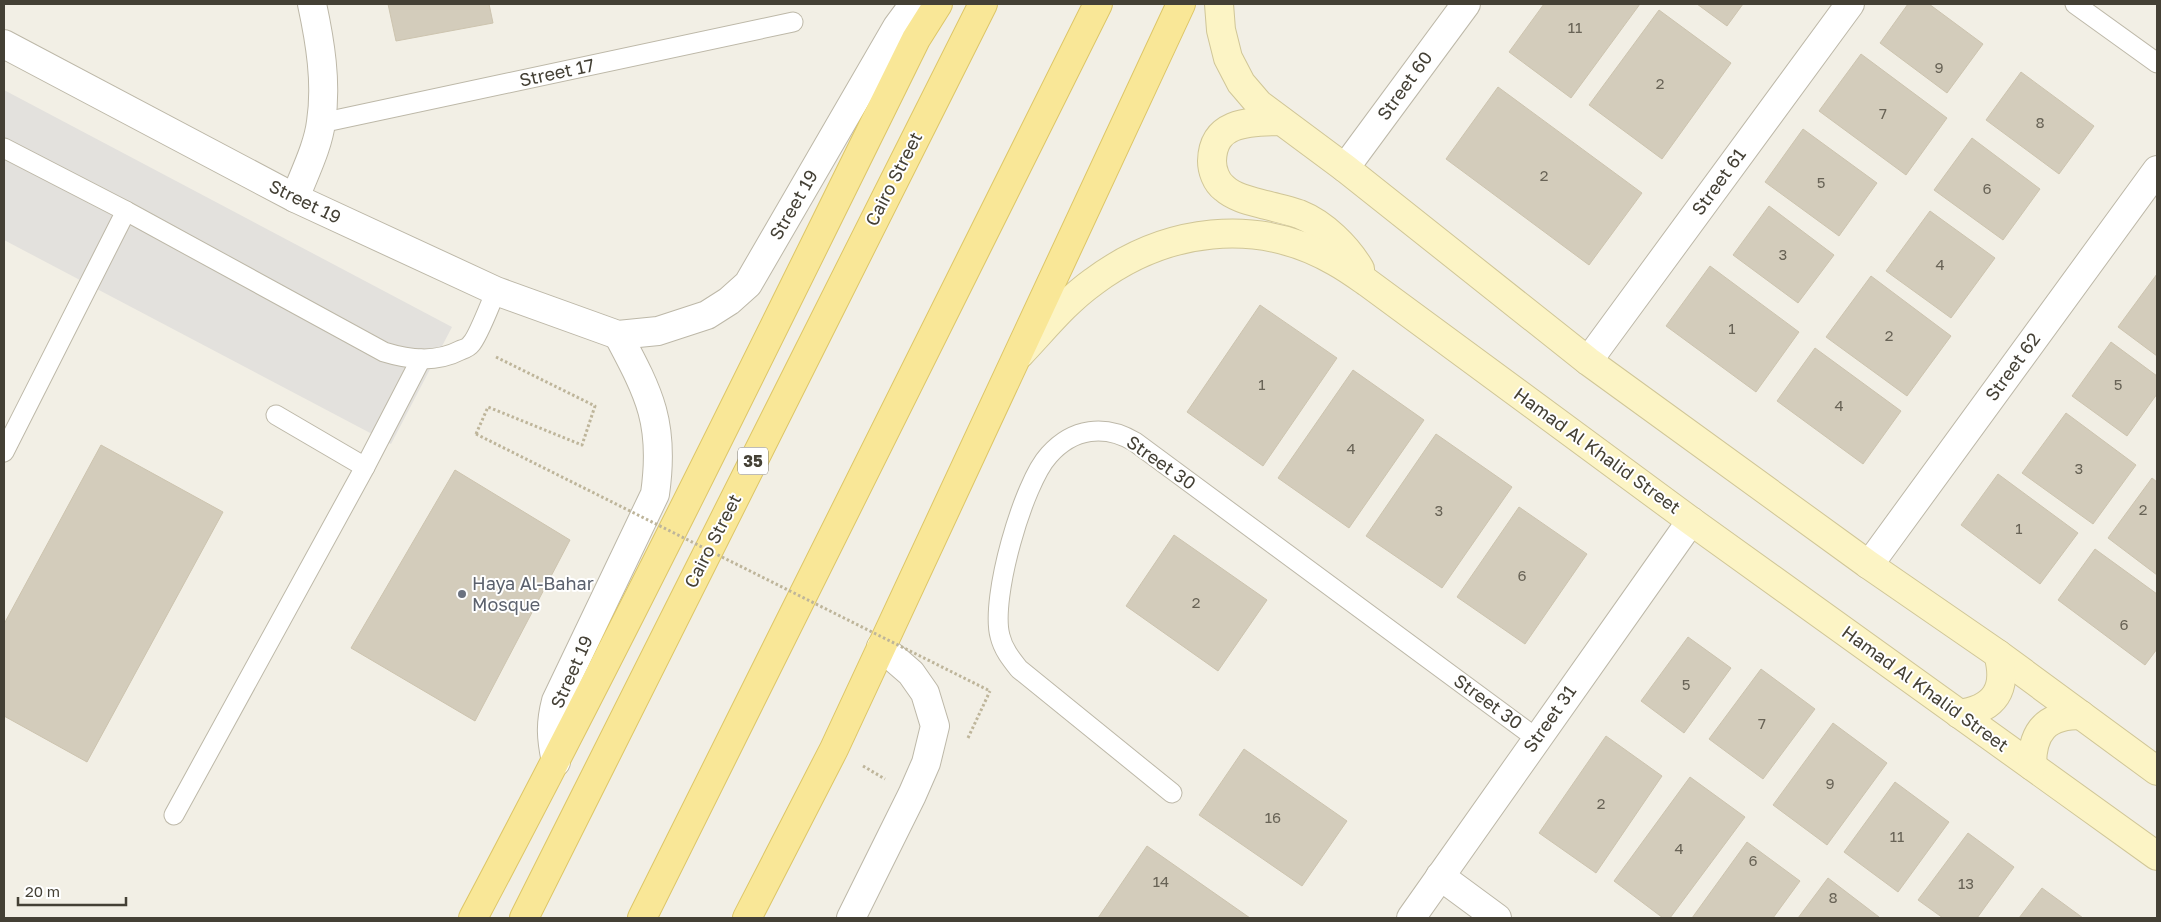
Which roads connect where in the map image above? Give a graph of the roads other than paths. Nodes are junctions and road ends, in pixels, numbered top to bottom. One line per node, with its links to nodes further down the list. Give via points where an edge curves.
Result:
1 (312, 4): 15 (street, via 321,61)
2 (914, 4): 23 (street, Street 19, via 897,27 748,284 707,315 658,331)
3 (938, 4): 37 (main road, via 916,39)
4 (982, 4): 45 (main road, Cairo Street / 35)
5 (1098, 4): 46 (main road)
6 (1181, 4): 24 (main road)
7 (1219, 4): 14 (street, via 1228,58 1241,83 1259,104)
8 (1466, 4): 17 (street, Street 60)
9 (1850, 4): 26 (street, Street 61)
10 (2075, 4): 13 (lane)
11 (793, 22): 15 (lane, Street 17)
12 (4, 44): 19 (street, Street 19)
13 (2157, 63)
14 (1281, 121): 17 (street); 21 (street, via 1242,123 1222,134 1212,155 1216,178 1232,194 1300,215 1321,227 1340,243)
15 (322, 123): 19 (street)
16 (4, 148): 20 (lane)
17 (1345, 168): 26 (street)
18 (2157, 170): 31 (street, Street 62)
19 (295, 198): 22 (street, Street 19)
20 (126, 211): 25 (lane, via 384,352); 28 (lane)
21 (1368, 283): 24 (street, Hamad Al Khalid Street, via 1336,261 1300,245 1262,235 1226,232 1190,237 1156,247 1123,262 1092,282); 30 (street, Hamad Al Khalid Street)
22 (496, 291): 23 (street, Street 19); 25 (lane, via 471,345 439,358)
23 (618, 335): 37 (street, Street 19, via 651,403 658,433 655,494 556,701 551,721 551,742)
24 (1016, 359): 32 (main road)
25 (422, 360): 29 (lane)
26 (1588, 361): 31 (street)
27 (276, 415): 29 (lane)
28 (4, 452)
29 (365, 467): 41 (lane)
30 (1691, 521): 34 (street, Hamad Al Khalid Street); 36 (street, Street 31)
31 (1869, 565): 33 (street)
32 (881, 647): 47 (main road, via 834,749); 48 (street, via 911,673 925,693 935,726 926,763 912,795)
33 (1998, 654): 34 (street, via 2003,671 2000,688 1990,703 1976,712); 35 (street)
34 (1959, 714): 39 (street, Hamad Al Khalid Street)
35 (2081, 715): 38 (street); 39 (street, via 2064,715 2049,722 2038,734 2032,749)
36 (1536, 738): 40 (lane, Street 30, via 1135,442 1112,431 1083,433 1070,438 1048,455 1034,479 1008,554 998,607 1000,636 1007,654 1019,669); 43 (street, Street 31)
37 (556, 762): 44 (main road)
38 (2155, 764)
39 (2032, 766): 42 (street, Hamad Al Khalid Street)
40 (1172, 793)
41 (174, 814)
42 (2157, 856)
43 (1440, 876): 49 (street, Street 31); 50 (street)
44 (473, 918)
45 (524, 918)
46 (642, 918)
47 (747, 918)
48 (851, 918)
49 (1410, 918)
50 (1497, 918)

